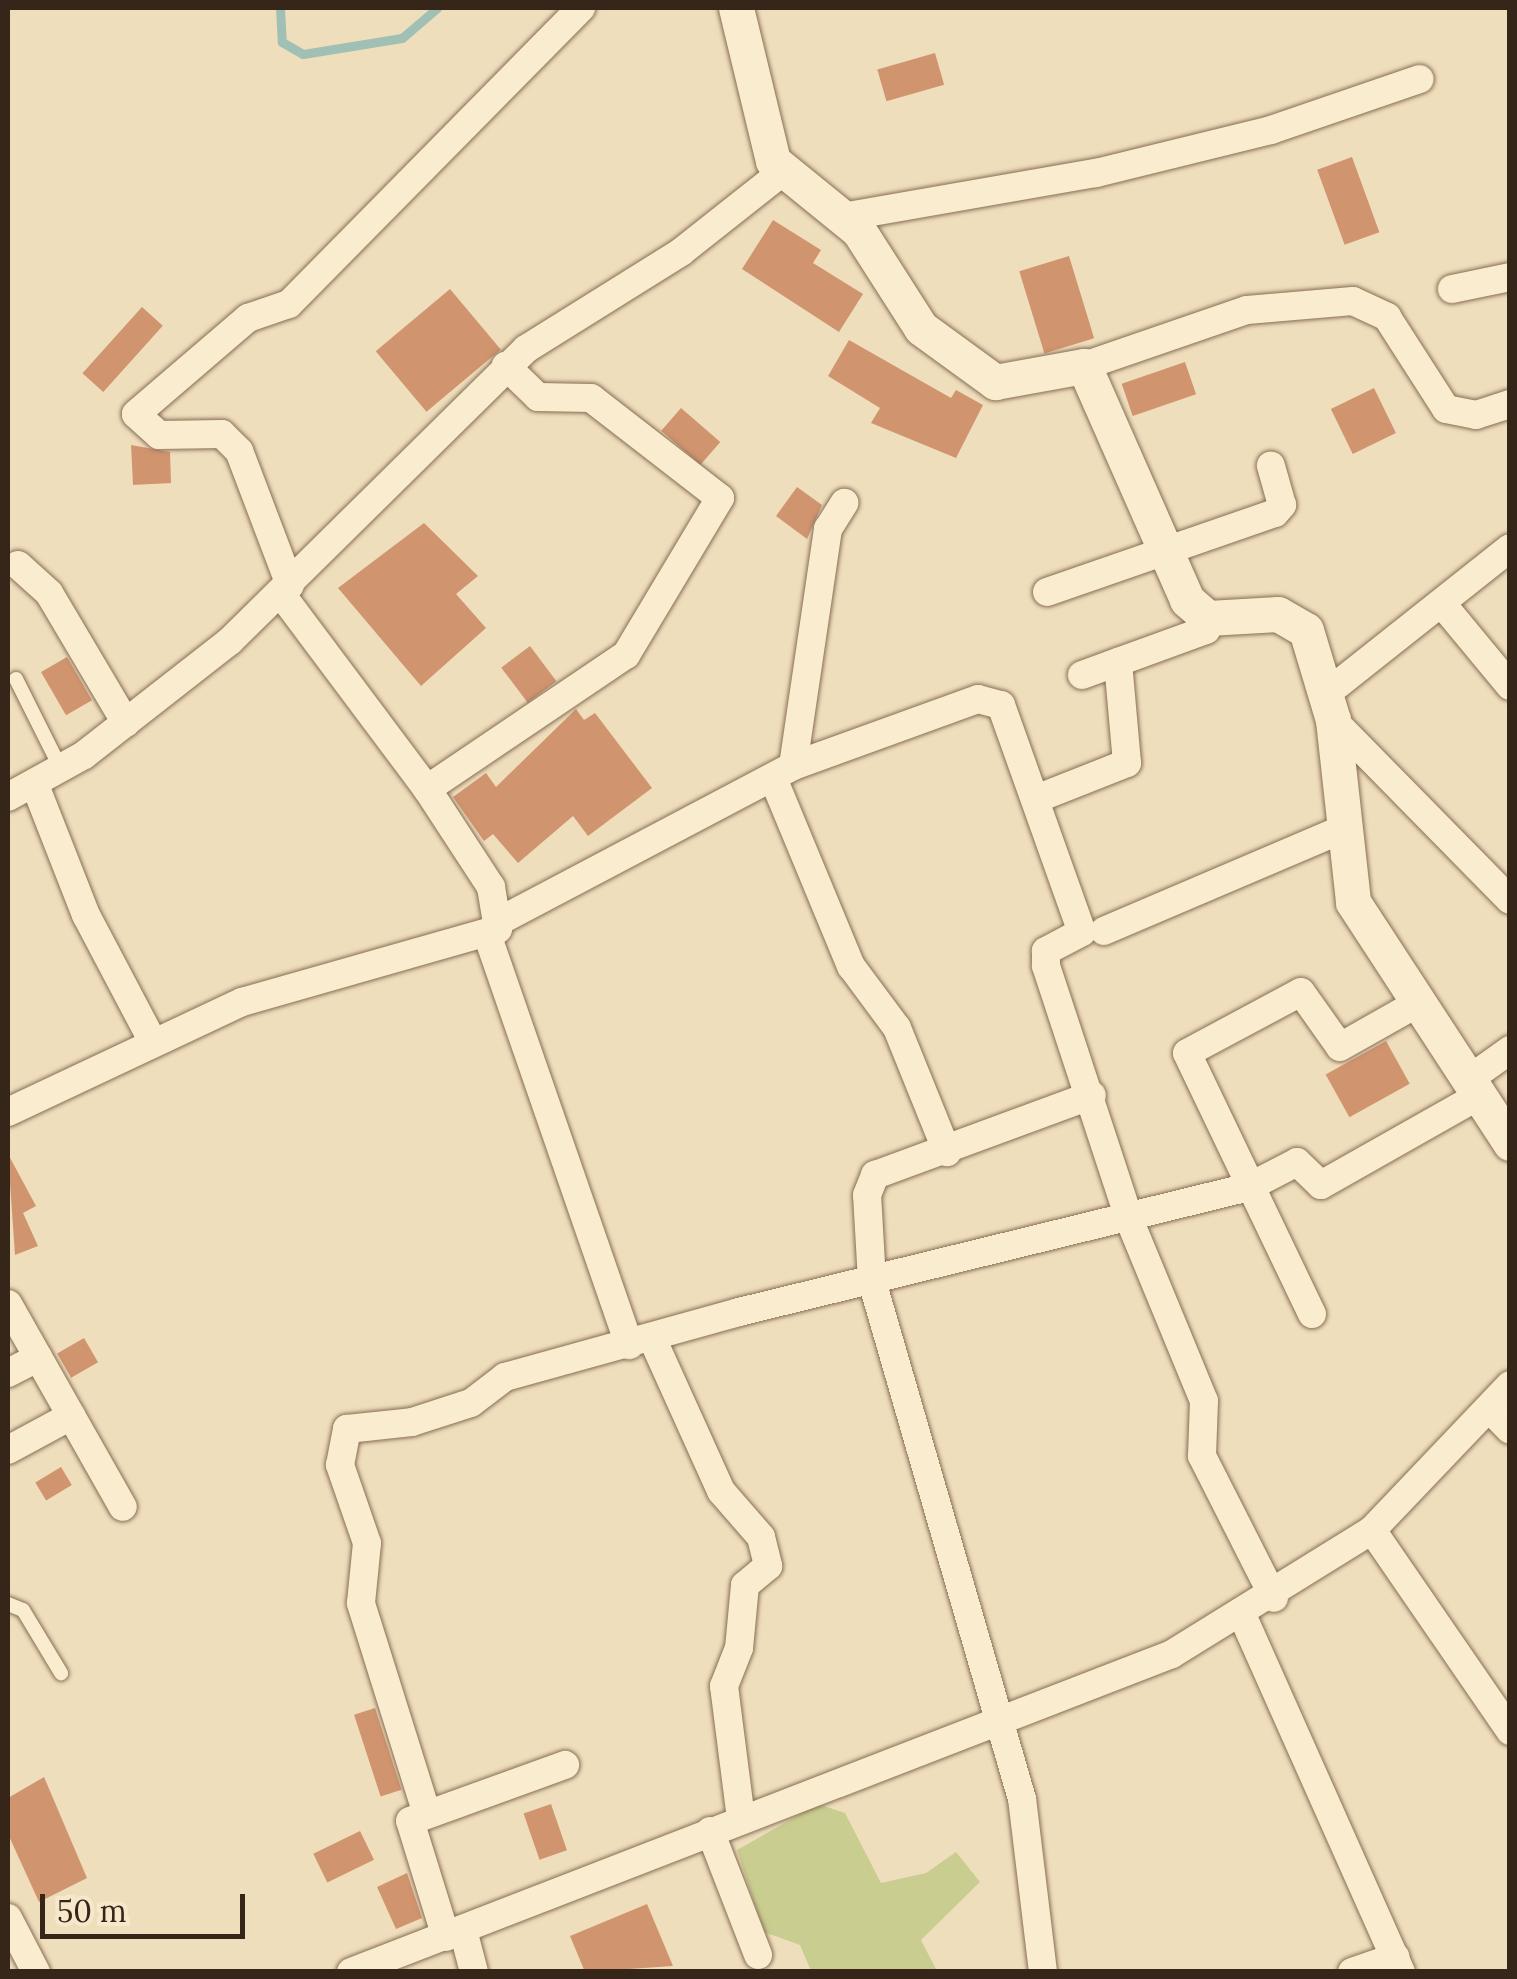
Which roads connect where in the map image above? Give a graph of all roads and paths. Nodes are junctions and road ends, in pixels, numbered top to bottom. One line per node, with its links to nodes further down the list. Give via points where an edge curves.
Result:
1 (581, 8): 16 (street, via 303,291 192,359 136,414 159,435 222,434 240,451)
2 (741, 9): 4 (street, via 758,122)
3 (1420, 79): 5 (street, via 1270,130 1096,173)
4 (782, 173): 5 (street); 8 (street)
5 (842, 217): 9 (street, via 921,328 984,377 1021,383)
6 (1510, 277): 7 (street)
7 (1452, 290)
8 (506, 366): 16 (street); 29 (street, via 538,398 591,398 720,498 626,655)
9 (1084, 366): 10 (street, via 1247,310 1352,301 1387,317 1446,408 1476,415); 13 (street)
10 (1510, 404)
11 (1271, 466): 13 (street, via 1280,509)
12 (844, 503): 27 (street, via 828,529)
13 (1160, 548): 17 (street); 19 (street, via 1188,600)
14 (1510, 548): 18 (street)
15 (18, 564): 25 (street, via 50,593)
16 (286, 589): 25 (street); 29 (street)
17 (1048, 592)
18 (1443, 605): 23 (street); 24 (street)
19 (1208, 618): 20 (street, via 1206,630); 24 (street, via 1295,620)
20 (1118, 662): 21 (street); 31 (street, via 1131,758)
21 (1082, 676)
22 (16, 679): 26 (lane)
23 (1510, 686)
24 (1330, 706): 32 (street); 33 (street)
25 (126, 724): 26 (street)
26 (61, 769): 28 (street)
27 (783, 772): 31 (street, via 989,696); 34 (street); 43 (street, via 850,966 897,1028)
28 (35, 785): 30 (street); 37 (street, via 86,915)
29 (427, 788): 34 (street)
30 (8, 797)
31 (1036, 799): 40 (street, via 1082,936 1046,951 1046,966)
32 (1339, 830): 35 (street); 36 (street, via 1352,902)
33 (1510, 900)
34 (496, 928): 37 (street, via 242,1002); 49 (street)
35 (1104, 931)
36 (1416, 1004): 39 (street); 44 (street, via 1340,1047 1301,992 1190,1049)
37 (152, 1040): 41 (street)
38 (1510, 1050): 39 (street)
39 (1473, 1088): 42 (street); 44 (street, via 1326,1184 1301,1161)
40 (1092, 1095): 43 (street); 45 (street)
41 (8, 1112)
42 (1510, 1143)
43 (947, 1152): 46 (street, via 869,1184)
44 (1249, 1187): 45 (street); 48 (street)
45 (1129, 1220): 46 (street); 59 (street, via 1204,1400 1202,1456)
46 (872, 1281): 49 (street); 63 (street)
47 (8, 1304): 50 (street)
48 (1312, 1314)
49 (640, 1341): 66 (street, via 504,1377 471,1402 412,1422 347,1430 339,1444 366,1528 361,1602); 67 (street, via 721,1491 761,1536 768,1566 745,1585 739,1648 724,1686)
50 (38, 1358): 51 (street); 54 (street)
51 (8, 1373)
52 (1510, 1386): 53 (street)
53 (1489, 1408): 55 (street); 58 (street)
54 (71, 1416): 56 (street); 57 (street)
55 (1510, 1430)
56 (8, 1450)
57 (123, 1507)
58 (1372, 1530): 59 (street); 64 (street)
59 (1274, 1598): 61 (street)
60 (8, 1604): 62 (lane, via 22,1610)
61 (1243, 1617): 63 (street); 72 (street)
62 (61, 1673)
63 (998, 1724): 67 (street); 76 (street, via 1030,1836)
64 (1510, 1731)
65 (564, 1765): 66 (street)
66 (426, 1811): 70 (street, via 409,1832)
67 (741, 1819): 68 (street)
68 (710, 1831): 70 (street); 71 (street)
69 (8, 1918): 73 (street)
70 (454, 1934): 74 (street); 75 (street)
71 (758, 1955)
72 (1398, 1964): 77 (street)
73 (36, 1972)
74 (351, 1972)
75 (474, 1972)
76 (1043, 1972)
77 (1352, 1972)

